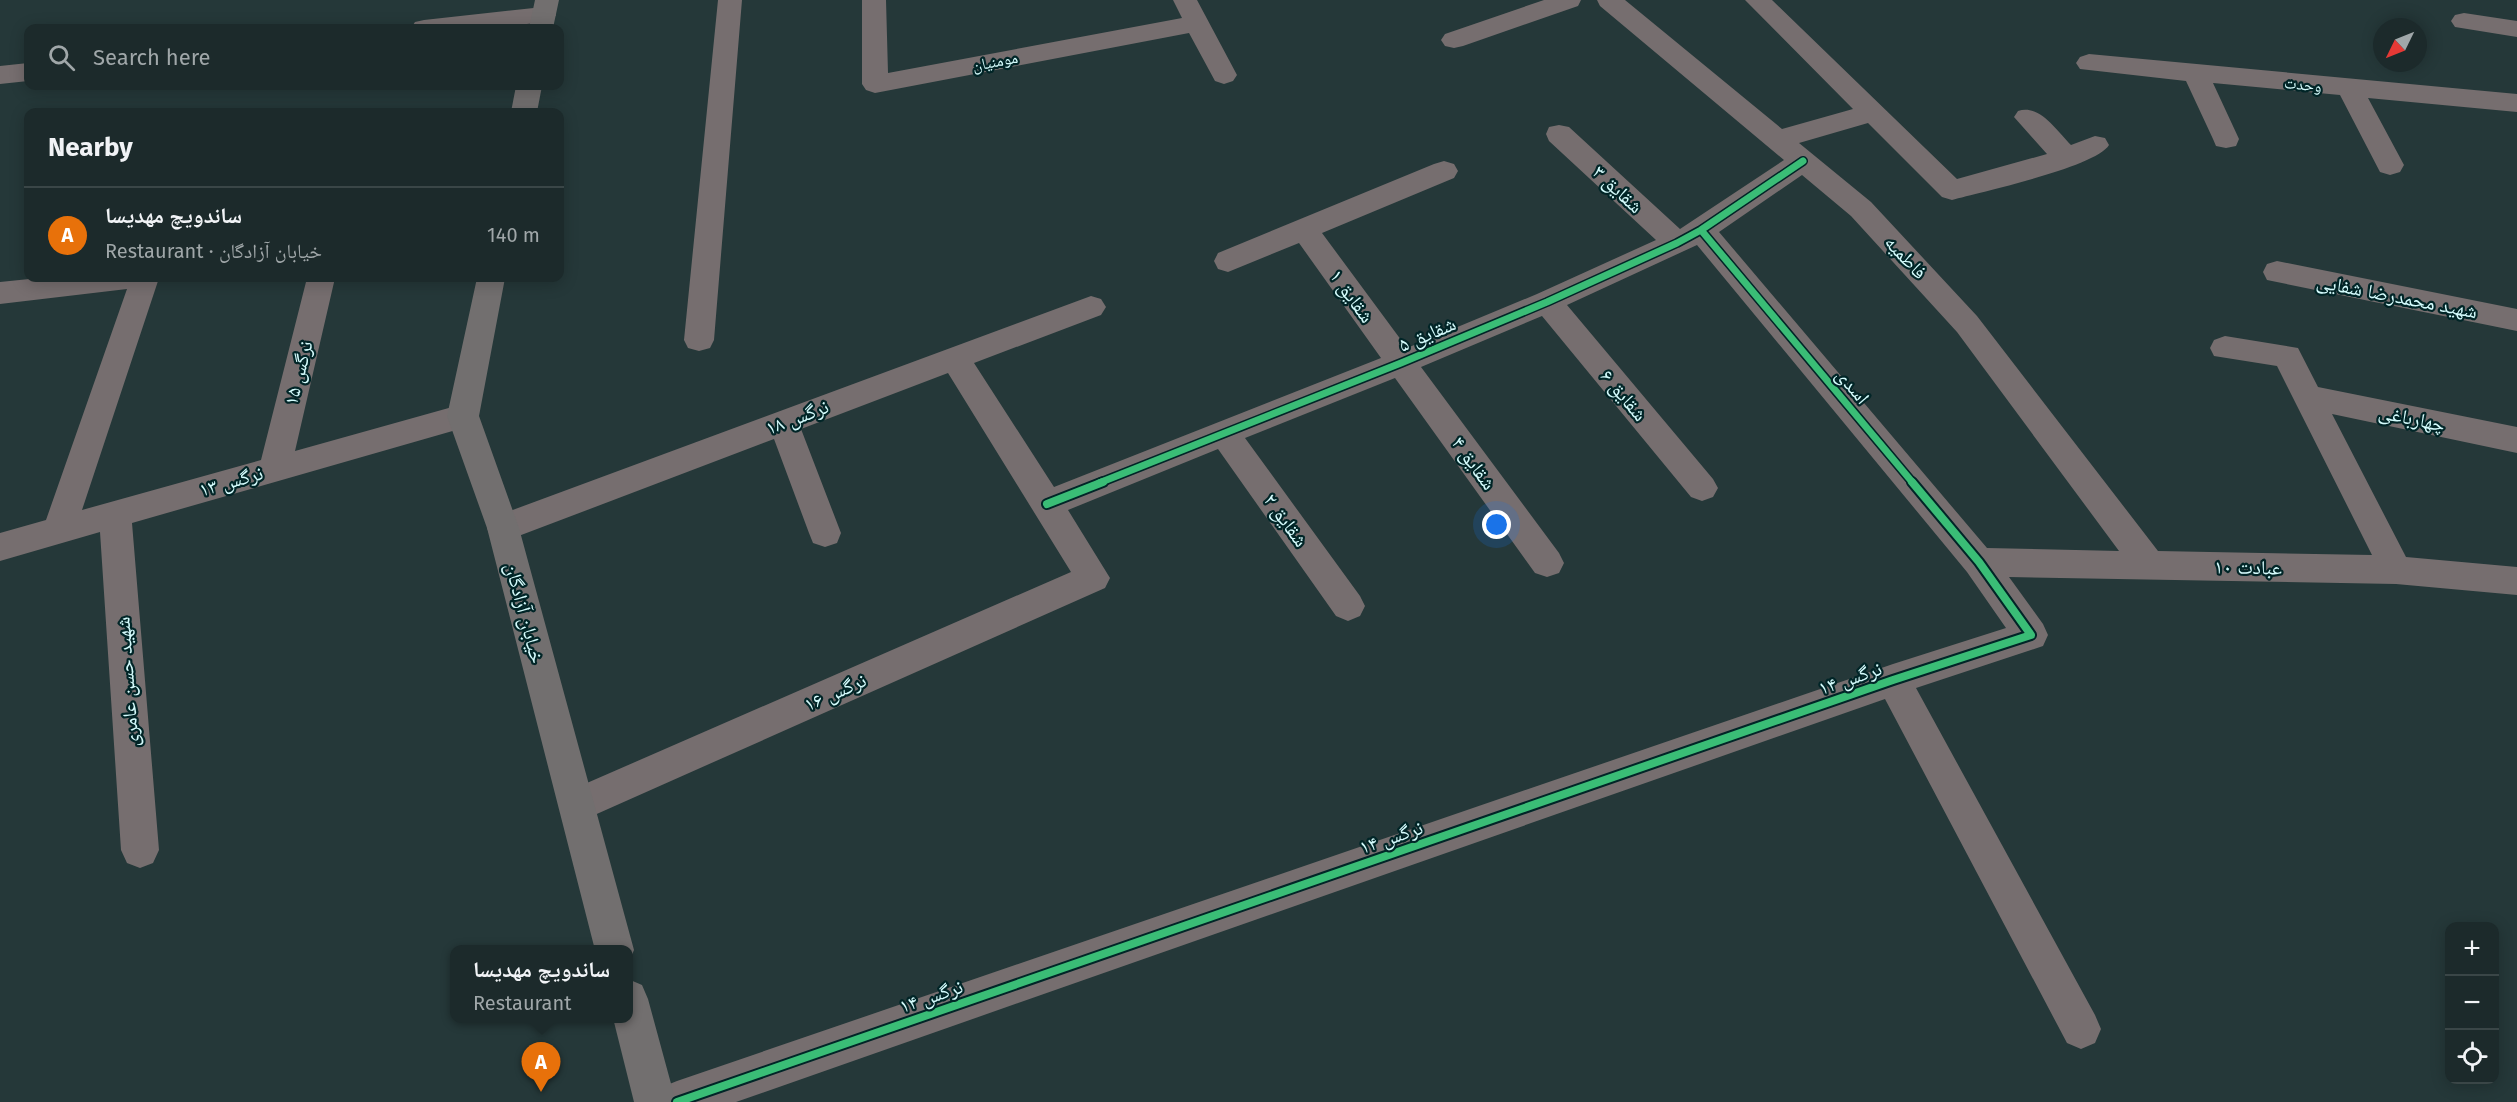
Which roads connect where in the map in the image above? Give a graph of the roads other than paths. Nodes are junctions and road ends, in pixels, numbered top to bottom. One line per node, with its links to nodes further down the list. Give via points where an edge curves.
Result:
1 (730, 0): 44 (street)
2 (874, 0): 9 (street, مومنیان, via 875,84)
3 (1185, 0): 9 (street)
4 (1569, 0): 12 (street)
5 (1609, 0): 26 (street, فاطمیه)
6 (1757, 0): 22 (street)
7 (544, 15): 10 (street)
8 (2464, 21): 11 (street)
9 (1198, 23): 17 (street)
10 (461, 24)
11 (2517, 29)
12 (1454, 40)
13 (2090, 63): 15 (street, وحدت)
14 (24, 72): 16 (street)
15 (2194, 73): 18 (street, وحدت); 25 (street)
16 (0, 75)
17 (1224, 75)
18 (2350, 88): 20 (street, وحدت); 30 (street)
19 (528, 90): 21 (main road)
20 (2517, 103)
21 (525, 108)
22 (1872, 112): 26 (street); 28 (street, via 1952,190)
23 (2027, 117): 28 (street)
24 (1559, 134): 33 (street, شقایق ۳)
25 (2226, 139)
26 (1778, 140): 29 (street, فاطمیه)
27 (2095, 146): 28 (street)
28 (2067, 158)
29 (1803, 161): 33 (street, شقایق ۵); 63 (street, فاطمیه, via 1862,209 1967,324)
30 (2390, 165)
31 (1444, 171): 32 (street)
32 (1304, 229): 34 (street); 47 (street, شقایق ۱)
33 (1689, 236): 41 (street, شقایق ۵); 61 (street, اسدی)
34 (1228, 261)
35 (2277, 272): 43 (street, شهید محمدرضا شفایی)
36 (94, 282): 40 (street)
37 (144, 282): 58 (street)
38 (320, 282): 53 (street, نرگس ۱۵)
39 (489, 282): 49 (main road)
40 (0, 293)
41 (1547, 302): 47 (street, شقایق ۵); 54 (street, شقایق ۶)
42 (1091, 307): 46 (street, نرگس ۱۸)
43 (2517, 320)
44 (699, 340)
45 (2226, 348): 48 (street, via 2287,356)
46 (955, 358): 50 (street, نرگس ۱۸); 55 (street)
47 (1401, 363): 51 (street, شقایق ۵); 62 (street, شقایق ۴)
48 (2307, 397): 52 (street, چهارباغی); 64 (street)
49 (463, 416): 53 (street, نرگس ۱۳); 57 (main road, خیابان آزادگان)
50 (783, 423): 57 (street, نرگس ۱۸); 59 (street)
51 (1224, 434): 55 (street, شقایق ۵); 66 (street, شقایق ۲)
52 (2517, 440)
53 (275, 468): 56 (street, نرگس ۱۳)
54 (1702, 488)
55 (1047, 504): 68 (street, نرگس ۱۶, via 1093,578)
56 (115, 514): 58 (street, نرگس ۱۳); 69 (street, شهید حسن عامری)
57 (503, 528): 68 (main road, خیابان آزادگان)
58 (59, 530): 60 (street, نرگس ۱۳)
59 (825, 533)
60 (0, 547)
61 (1979, 562): 63 (street, عبادت ۱۰); 67 (street, نرگس ۱۴, via 2031,635)
62 (1547, 563)
63 (2149, 566): 64 (street, عبادت ۱۰)
64 (2396, 570): 65 (street, عبادت ۱۰)
65 (2517, 581)
66 (1348, 606)
67 (1893, 681): 72 (street); 74 (street, نرگس ۱۴)
68 (577, 805): 70 (main road, خیابان آزادگان)
69 (140, 850)
70 (614, 945)
71 (633, 1018): 73 (main road)
72 (2081, 1029)
73 (655, 1102)
74 (677, 1102)

